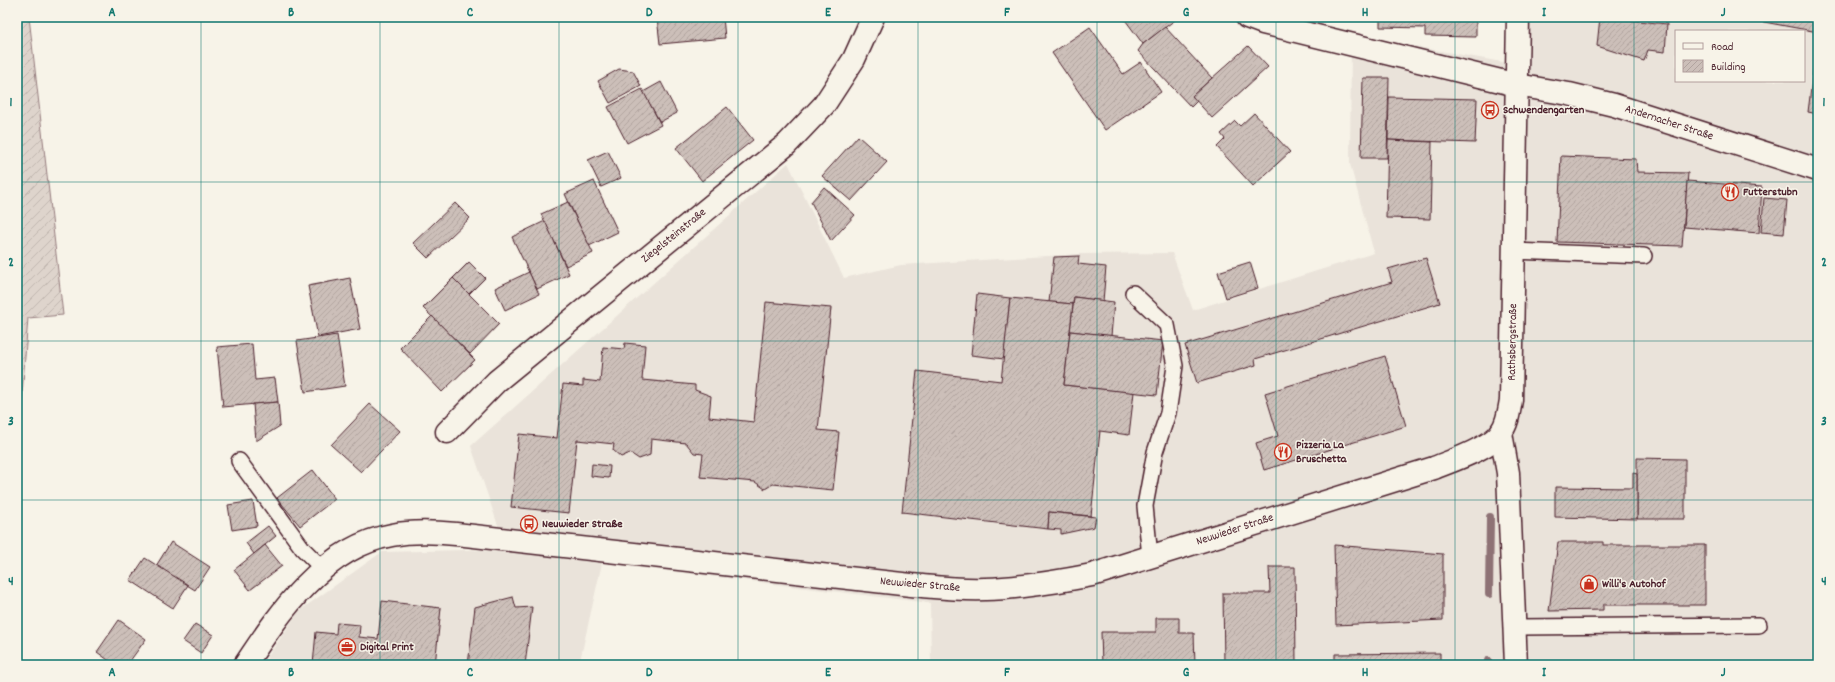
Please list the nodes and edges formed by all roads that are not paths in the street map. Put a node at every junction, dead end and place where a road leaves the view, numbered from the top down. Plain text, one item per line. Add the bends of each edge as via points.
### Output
1 (873, 17) edge
2 (1247, 17) edge
3 (1518, 17) edge
4 (1517, 85) junction
5 (1818, 170) edge
6 (1514, 251) junction
7 (1644, 256) dead end
8 (1133, 293) dead end
9 (447, 432) dead end
10 (1501, 433) junction
11 (238, 461) dead end
12 (1150, 556) junction
13 (323, 569) junction
14 (1758, 625) dead end
15 (1515, 626) junction
16 (245, 665) edge
17 (1516, 665) edge

1 - 9 street, Ziegelsteinstraße via 854,59 824,105 787,144 497,381
2 - 4 street
3 - 4 street, Rathsbergstraße
4 - 5 street, Andernacher Straße via 1614,105
4 - 6 street, Rathsbergstraße
6 - 7 lane
6 - 10 street, Rathsbergstraße via 1512,385 1508,415
8 - 12 lane via 1167,325 1175,366 1168,413 1155,452 1145,506
10 - 12 street, Neuwieder Straße via 1480,448 1434,468
10 - 15 street via 1508,473
11 - 13 lane via 303,550
12 - 13 street, Neuwieder Straße via 1092,575 1049,583 992,589 953,588 429,532 398,534 361,544
13 - 16 street via 277,618
14 - 15 lane
15 - 17 street

